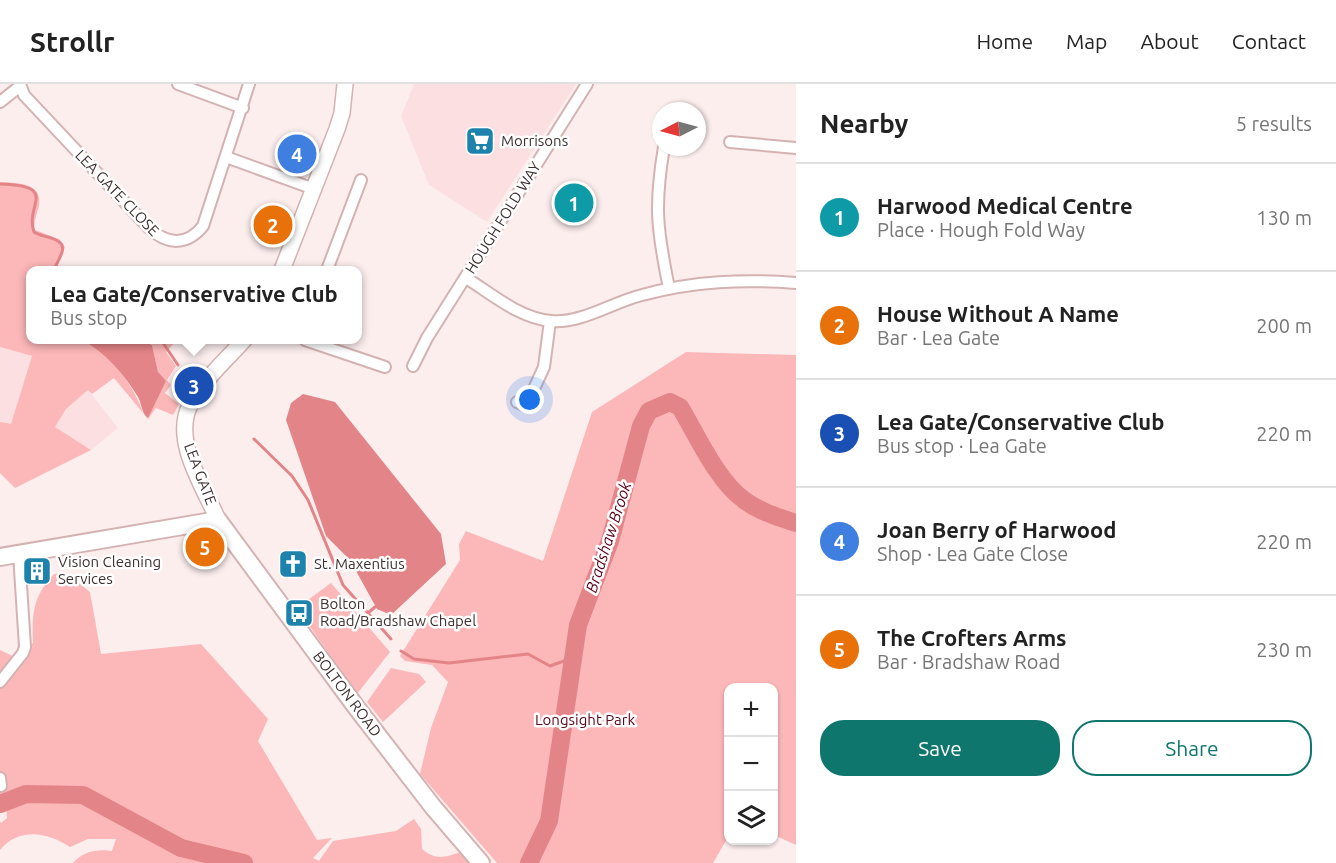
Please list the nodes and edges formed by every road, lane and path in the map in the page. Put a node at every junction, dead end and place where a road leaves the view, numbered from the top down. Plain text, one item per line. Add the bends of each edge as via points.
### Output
1 (178, 84) edge
2 (249, 84) edge
3 (345, 84) edge
4 (587, 84) edge
5 (19, 86) edge
6 (0, 102) edge
7 (243, 108) junction
8 (730, 142) dead end
9 (796, 148) edge
10 (662, 156) edge
11 (226, 157) junction
12 (361, 180) dead end
13 (314, 189) junction
14 (284, 266) edge
15 (329, 266) edge
16 (466, 278) junction
17 (796, 283) edge
18 (669, 288) junction
19 (550, 321) junction
20 (240, 344) edge
21 (319, 344) edge
22 (407, 347) dead end
23 (418, 352) junction
24 (413, 366) dead end
25 (385, 367) dead end
26 (517, 402) dead end
27 (218, 520) junction
28 (20, 554) junction
29 (0, 557) edge
30 (0, 682) edge
31 (481, 863) edge

1 - 7 street
2 - 7 street, LEA GATE CLOSE
3 - 13 main road via 342,113
4 - 16 street, HOUGH FOLD WAY
5 - 6 street
5 - 11 street, LEA GATE CLOSE via 149,228 169,241 189,239 203,226
7 - 11 street, LEA GATE CLOSE
8 - 9 street
10 - 18 street via 656,212
11 - 13 street
12 - 15 street
13 - 14 main road
16 - 19 street via 527,316
16 - 23 street, HOUGH FOLD WAY
17 - 18 street via 744,279
18 - 19 street via 580,317
19 - 26 street via 540,378 526,406
20 - 27 main road, LEA GATE via 194,399 185,423 189,455
21 - 25 street
22 - 23 street
23 - 24 street, HOUGH FOLD WAY
27 - 28 main road
27 - 31 main road, BOLTON ROAD via 363,717
28 - 29 main road
28 - 30 street via 25,647

